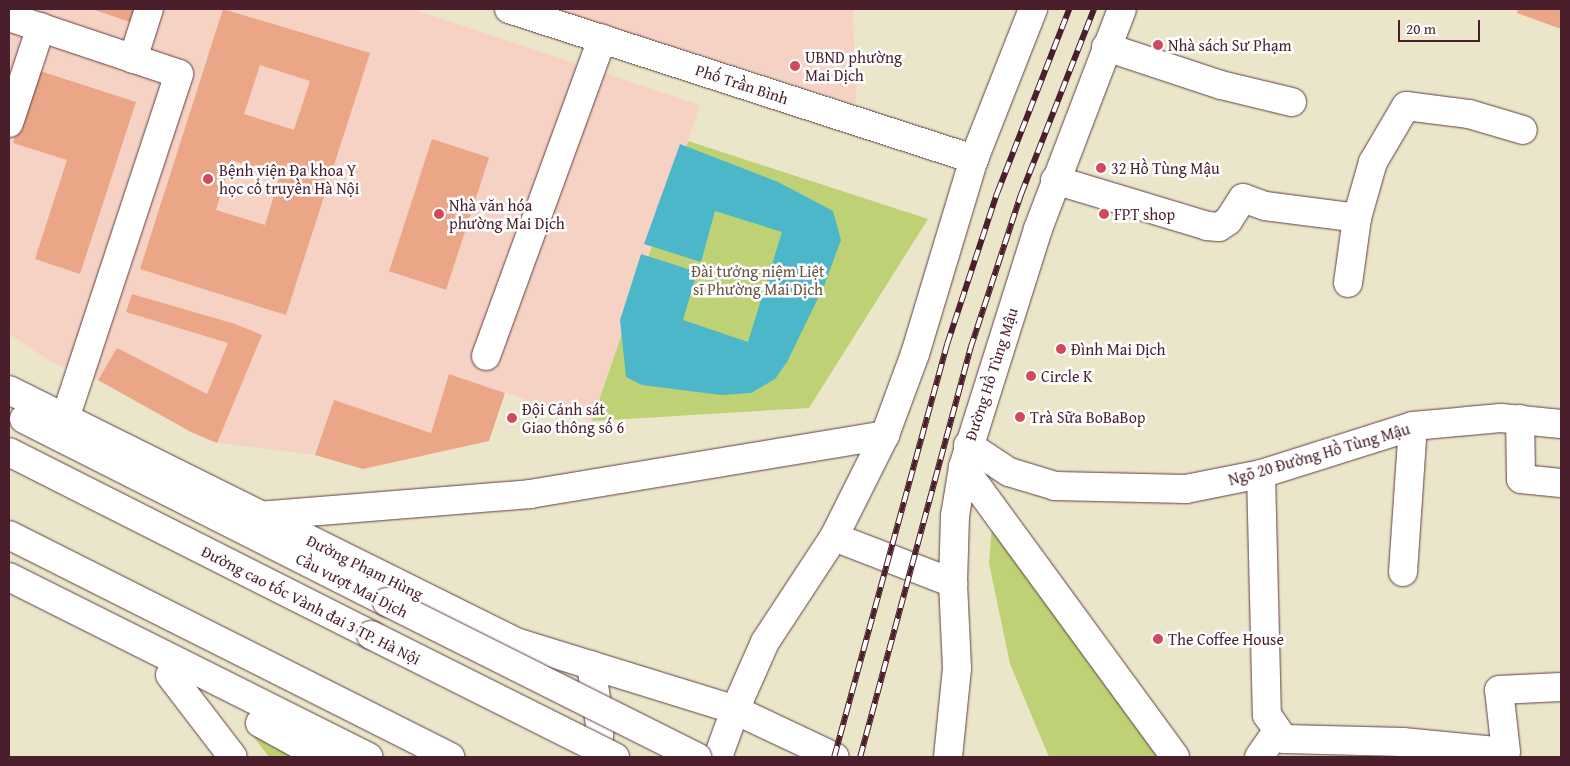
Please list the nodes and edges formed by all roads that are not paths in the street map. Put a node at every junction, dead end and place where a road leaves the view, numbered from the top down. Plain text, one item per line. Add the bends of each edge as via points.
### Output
1 (149, 9) edge
2 (509, 9) edge
3 (1032, 9) edge
4 (1122, 9) edge
5 (9, 17) edge
6 (41, 27) junction
7 (602, 39) junction
8 (1106, 47) junction
9 (133, 59) junction
10 (1292, 102) dead end
11 (9, 123) edge
12 (1524, 130) dead end
13 (974, 159) junction
14 (1055, 180) junction
15 (1357, 218) junction
16 (1348, 283) dead end
17 (486, 356) dead end
18 (9, 390) edge
19 (9, 411) edge
20 (65, 418) junction
21 (1520, 419) junction
22 (1561, 424) edge
23 (1413, 426) junction
24 (885, 435) junction
25 (9, 452) edge
26 (965, 456) junction
27 (1261, 474) junction
28 (1561, 483) edge
29 (258, 516) junction
30 (9, 535) edge
31 (834, 537) junction
32 (1403, 572) dead end
33 (9, 577) edge
34 (953, 583) junction
35 (9, 597) edge
36 (591, 666) junction
37 (170, 675) junction
38 (1561, 687) edge
39 (735, 710) junction
40 (1277, 731) junction
41 (320, 745) edge
42 (233, 757) edge
43 (368, 757) edge
44 (450, 757) edge
45 (596, 757) edge
46 (615, 757) edge
47 (696, 757) edge
48 (718, 757) edge
49 (835, 757) edge
50 (948, 757) edge
51 (1175, 757) edge
52 (1259, 757) edge

1 - 9 main road
2 - 7 main road, Phố Trần Bình
3 - 13 main road
4 - 8 main road, Đường Hồ Tùng Mậu
5 - 6 main road
6 - 9 main road
6 - 11 main road
7 - 13 main road, Phố Trần Bình
7 - 17 main road
8 - 10 main road via 1221,85
8 - 14 main road, Đường Hồ Tùng Mậu
9 - 20 main road via 179,74
12 - 15 main road via 1469,114 1406,106 1373,162
13 - 24 main road via 915,354
14 - 15 main road via 1207,226 1219,227 1228,221 1243,198 1265,206
14 - 26 main road, Đường Hồ Tùng Mậu
15 - 16 main road
18 - 20 main road, Đường Phạm Hùng
19 - 47 main road, Cầu vượt Mai Dịch, bridge
20 - 29 main road, Đường Phạm Hùng
21 - 22 main road, Ngõ 20 Đường Hồ Tùng Mậu
21 - 23 main road, Ngõ 20 Đường Hồ Tùng Mậu via 1480,418
21 - 28 main road via 1521,479
23 - 27 main road, Ngõ 20 Đường Hồ Tùng Mậu
23 - 32 main road
24 - 29 main road via 530,494
24 - 31 main road
25 - 46 main road, Đường cao tốc Vành đai 3 TP. Hà Nội, bridge
26 - 27 main road, Ngõ 20 Đường Hồ Tùng Mậu via 1055,486 1186,489
26 - 34 main road, Đường Hồ Tùng Mậu via 955,516
26 - 51 main road
27 - 40 main road via 1267,715
29 - 36 main road, Đường Phạm Hùng via 516,642
30 - 44 main road
31 - 34 main road
31 - 39 main road via 765,642
33 - 41 main road
34 - 50 main road, Đường Hồ Tùng Mậu via 957,668
35 - 37 main road
36 - 39 main road, Đường Phạm Hùng
36 - 45 main road via 600,725
37 - 41 main road
37 - 42 main road
38 - 40 main road via 1499,690 1506,752 1402,742 1299,741 1284,739
39 - 48 main road
39 - 49 main road, Đường Phạm Hùng
40 - 52 main road
41 - 43 main road

